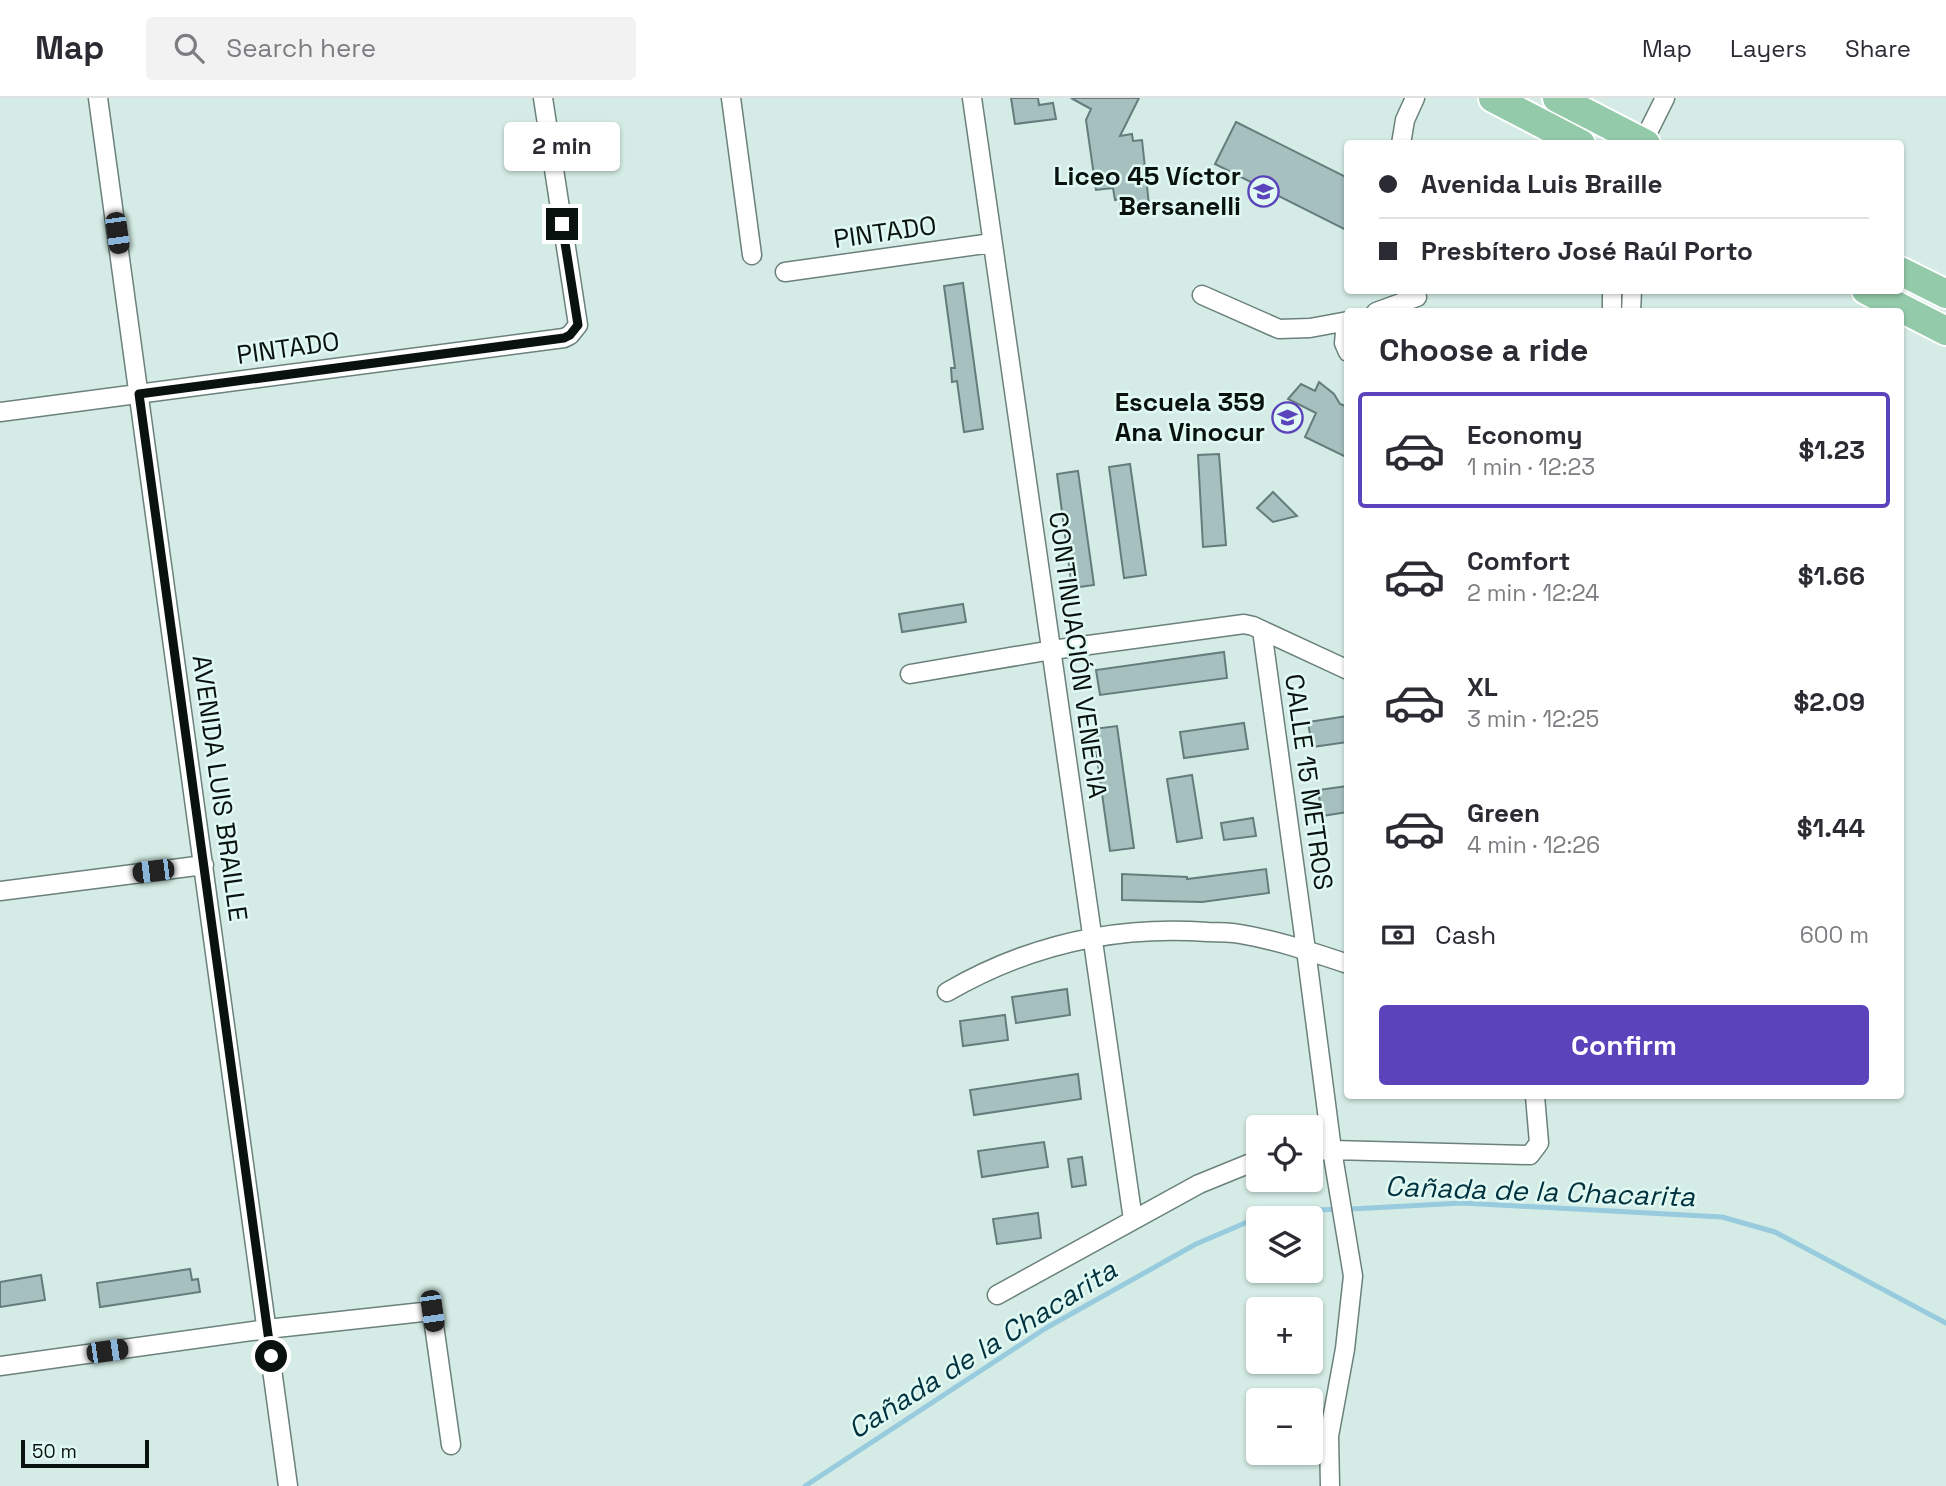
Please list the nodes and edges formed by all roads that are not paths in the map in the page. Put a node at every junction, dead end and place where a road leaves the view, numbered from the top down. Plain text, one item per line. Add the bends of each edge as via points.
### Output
1 (98, 98) edge
2 (543, 98) edge
3 (731, 98) edge
4 (972, 98) edge
5 (1415, 98) edge
6 (1493, 98) edge
7 (1557, 98) edge
8 (1665, 98) edge
9 (1402, 140) edge
10 (1573, 140) edge
11 (1637, 140) edge
12 (1644, 140) edge
13 (992, 243) junction
14 (752, 255) dead end
15 (785, 272) dead end
16 (1904, 273) edge
17 (1946, 293) edge
18 (1874, 294) edge
19 (1202, 295) dead end
20 (1417, 300) edge
21 (1390, 308) edge
22 (1901, 308) edge
23 (1904, 309) edge
24 (1344, 322) edge
25 (1946, 331) edge
26 (139, 394) junction
27 (0, 412) edge
28 (1262, 630) junction
29 (1052, 650) junction
30 (1344, 668) edge
31 (910, 674) dead end
32 (204, 865) junction
33 (0, 891) edge
34 (1091, 936) junction
35 (1306, 950) junction
36 (1344, 963) edge
37 (947, 992) dead end
38 (1535, 1099) edge
39 (1323, 1150) edge
40 (1332, 1150) junction
41 (1246, 1165) edge
42 (1133, 1220) junction
43 (997, 1295) dead end
44 (267, 1329) junction
45 (0, 1366) edge
46 (451, 1445) dead end
47 (288, 1486) edge
48 (1330, 1486) edge

1 - 26 street, AVENIDA LUIS BRAILLE
2 - 26 street, PINTADO via 578,325 570,335
3 - 14 street
4 - 13 street, CONTINUACIÓN VENECIA
5 - 9 street
6 - 10 main road
7 - 11 main road
8 - 12 street
13 - 15 street, PINTADO
13 - 29 street, CONTINUACIÓN VENECIA
16 - 17 main road
18 - 22 main road
19 - 24 street via 1279,329
20 - 21 street
23 - 25 main road
26 - 27 street, PINTADO
26 - 32 street, AVENIDA LUIS BRAILLE
28 - 29 street via 1244,624
28 - 30 street
28 - 35 street, CALLE 15 METROS
29 - 31 street
29 - 34 street, CONTINUACIÓN VENECIA
32 - 33 street
32 - 44 street, AVENIDA LUIS BRAILLE
34 - 35 street via 1154,929 1198,931 1239,934
34 - 37 street via 1011,961
34 - 42 street, CONTINUACIÓN VENECIA
35 - 36 street
35 - 40 street, CALLE 15 METROS
38 - 40 street via 1539,1143 1530,1155
39 - 40 street
40 - 48 street, CALLE 15 METROS via 1353,1276 1329,1436
41 - 42 street
42 - 43 street
44 - 45 street
44 - 46 street via 432,1311
44 - 47 street, AVENIDA LUIS BRAILLE

